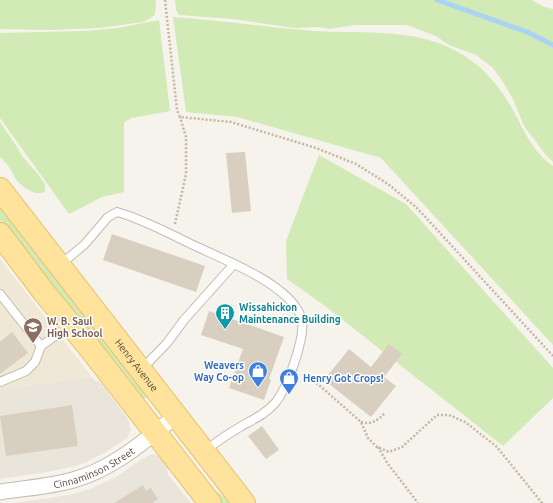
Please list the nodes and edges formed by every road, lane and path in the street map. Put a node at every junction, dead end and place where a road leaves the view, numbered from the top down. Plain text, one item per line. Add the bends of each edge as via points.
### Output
1 (165, 0) edge
2 (180, 117) junction
3 (0, 189) edge
4 (0, 234) edge
5 (173, 235) junction
6 (234, 264) junction
7 (59, 265) junction
8 (0, 294) edge
9 (70, 325) junction
10 (41, 346) junction
11 (553, 356) edge
12 (292, 367) junction
13 (141, 370) junction
14 (0, 382) edge
15 (385, 413) dead end
16 (176, 416) junction
17 (361, 422) junction
18 (156, 432) junction
19 (377, 447) junction
20 (204, 451) junction
21 (0, 492) edge
22 (210, 503) edge
23 (244, 503) edge
24 (418, 503) edge
25 (542, 503) edge

1 - 2 path via 177,110
2 - 5 path via 186,137 186,174
2 - 11 path via 230,122 316,148 356,164 388,184 417,208
3 - 7 main road, Henry Avenue
4 - 9 main road
5 - 6 lane
5 - 7 lane via 144,220 117,212 108,217 86,244
6 - 12 lane via 270,284 298,310 302,320 301,341
6 - 13 lane
7 - 13 main road, Henry Avenue
8 - 10 lane
9 - 10 lane
9 - 18 main road
10 - 14 lane via 35,362 26,372
12 - 17 path via 319,385
12 - 20 lane via 282,393 275,403
13 - 16 main road, Henry Avenue
15 - 17 path via 373,423
16 - 18 street, Cinnaminson Street
16 - 20 main road, Henry Avenue
17 - 19 path via 368,438
18 - 21 street, Cinnaminson Street via 126,454 85,476 57,484
18 - 22 main road
19 - 24 path
19 - 25 path via 389,452 402,447 437,414 449,415 465,422 497,447
20 - 23 main road, Henry Avenue

